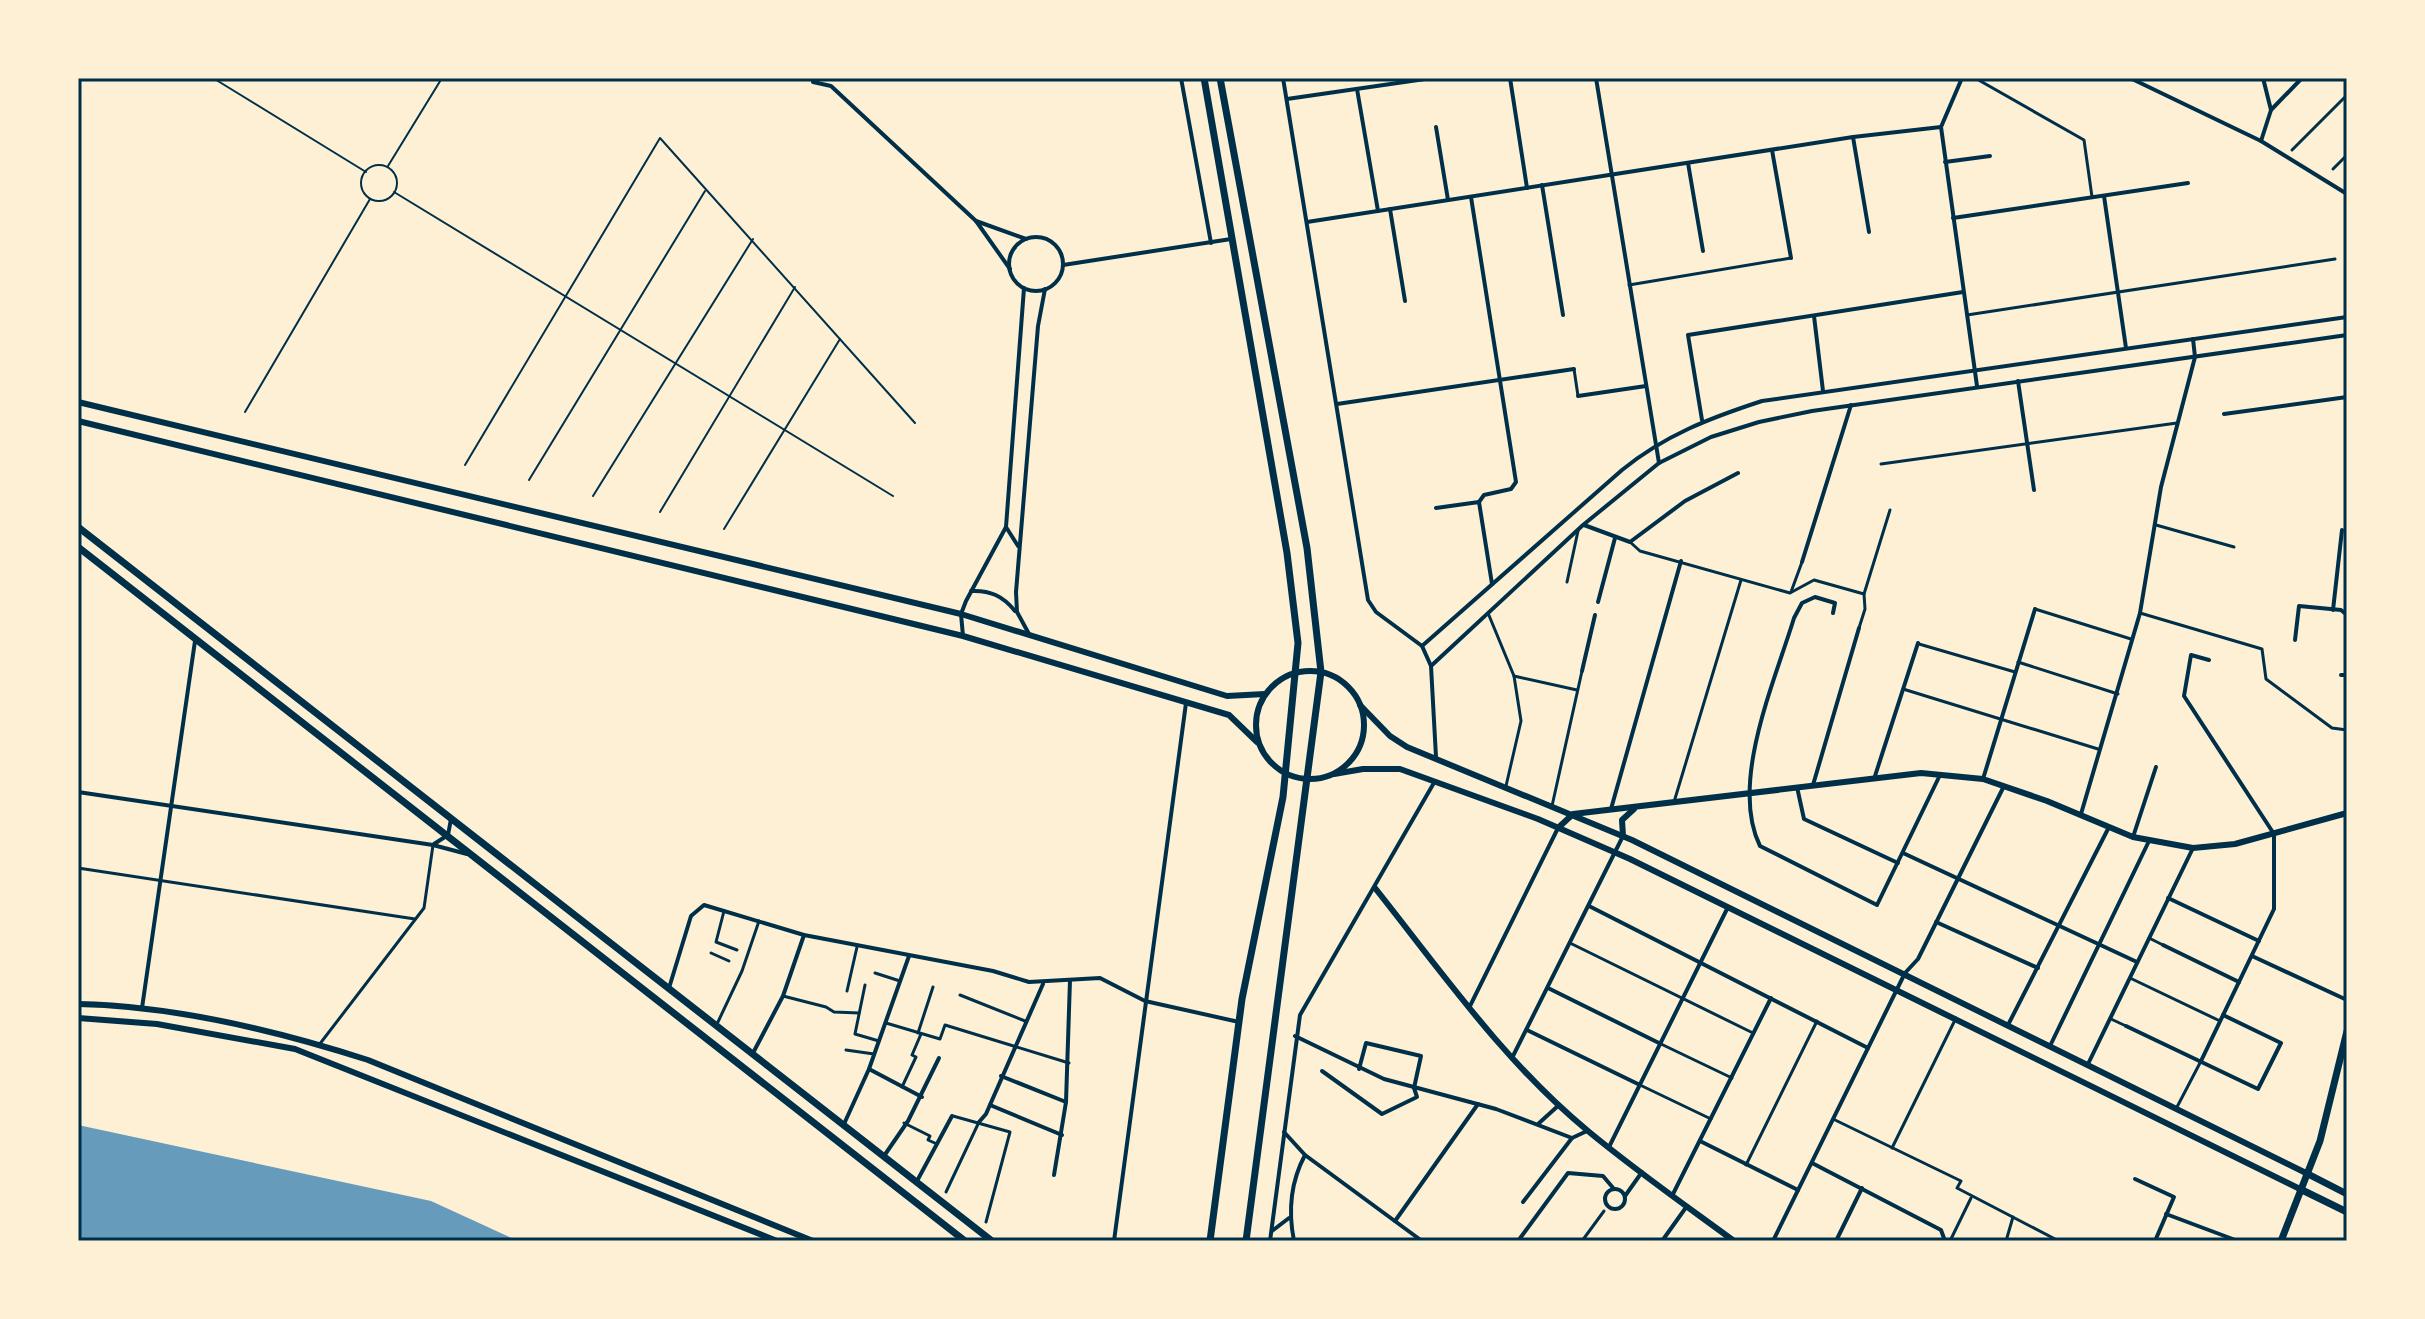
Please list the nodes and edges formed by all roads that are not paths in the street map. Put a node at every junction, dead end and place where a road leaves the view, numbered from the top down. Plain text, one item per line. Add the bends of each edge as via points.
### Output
1 (213, 78) edge
2 (442, 78) edge
3 (1181, 78) edge
4 (1201, 78) edge
5 (1222, 78) edge
6 (1283, 78) edge
7 (1432, 78) edge
8 (1510, 78) edge
9 (1596, 78) edge
10 (1962, 78) edge
11 (1975, 78) edge
12 (2130, 78) edge
13 (2263, 78) edge
14 (2302, 78) edge
15 (813, 82) dead end
16 (1357, 89) junction
17 (2347, 95) edge
18 (1287, 99) junction
19 (2271, 110) junction
20 (1436, 127) dead end
21 (1941, 127) junction
22 (1853, 137) junction
23 (2261, 141) junction
24 (1772, 150) junction
25 (2292, 150) dead end
26 (2347, 155) edge
27 (1990, 156) dead end
28 (1945, 162) junction
29 (1688, 163) junction
30 (388, 167) junction
31 (2333, 169) dead end
32 (366, 172) junction
33 (1611, 174) junction
34 (2188, 183) dead end
35 (1542, 185) junction
36 (1527, 188) junction
37 (705, 191) junction
38 (394, 192) junction
39 (2347, 194) edge
40 (2104, 195) junction
41 (1471, 197) junction
42 (2092, 197) junction
43 (370, 199) junction
44 (1448, 200) junction
45 (1390, 209) junction
46 (1378, 211) junction
47 (1953, 218) junction
48 (976, 221) junction
49 (1307, 222) junction
50 (1869, 232) dead end
51 (753, 238) junction
52 (1026, 239) junction
53 (1231, 239) junction
54 (1211, 243) junction
55 (1703, 251) dead end
56 (1791, 258) joint
57 (2335, 259) dead end
58 (1063, 265) junction
59 (1010, 269) junction
60 (1629, 285) junction
61 (796, 287) junction
62 (1024, 288) junction
63 (1045, 289) junction
64 (1963, 292) junction
65 (2118, 292) junction
66 (564, 296) junction
67 (1405, 301) dead end
68 (1563, 315) dead end
69 (1967, 315) junction
70 (1814, 316) junction
71 (2347, 317) edge
72 (621, 331) junction
73 (2347, 335) edge
74 (841, 337) junction
75 (2193, 339) junction
76 (2126, 348) junction
77 (2195, 357) junction
78 (675, 364) junction
79 (1574, 369) joint
80 (1975, 370) junction
81 (1500, 380) junction
82 (2018, 381) junction
83 (1646, 386) junction
84 (1977, 386) junction
85 (1823, 391) junction
86 (1578, 396) joint
87 (729, 397) junction
88 (2347, 397) edge
89 (78, 402) edge
90 (1337, 404) junction
91 (1851, 405) junction
92 (245, 412) dead end
93 (2224, 414) dead end
94 (1702, 420) junction
95 (78, 421) edge
96 (915, 423) dead end
97 (2177, 423) junction
98 (785, 430) junction
99 (1655, 443) junction
100 (2027, 444) junction
101 (1659, 463) junction
102 (1881, 464) dead end
103 (465, 465) dead end
104 (1738, 473) dead end
105 (529, 480) dead end
106 (2034, 490) dead end
107 (593, 496) dead end
108 (893, 496) dead end
109 (1479, 502) junction
110 (1436, 508) dead end
111 (1890, 510) dead end
112 (660, 512) dead end
113 (1583, 525) junction
114 (2156, 525) junction
115 (78, 527) edge
116 (1006, 527) junction
117 (724, 529) dead end
118 (1578, 530) junction
119 (2342, 530) dead end
120 (1615, 538) junction
121 (1630, 542) junction
122 (78, 547) edge
123 (2234, 547) dead end
124 (1019, 548) junction
125 (1681, 561) junction
126 (1802, 562) joint
127 (1742, 579) junction
128 (1567, 582) dead end
129 (1492, 584) junction
130 (971, 591) junction
131 (1790, 593) junction
132 (1864, 594) junction
133 (1598, 602) joint
134 (2035, 609) joint
135 (2333, 610) junction
136 (1017, 612) junction
137 (1488, 612) junction
138 (1833, 613) dead end
139 (2140, 613) junction
140 (961, 614) junction
141 (1595, 615) joint
142 (2347, 615) edge
143 (1859, 628) joint
144 (963, 636) junction
145 (1031, 636) junction
146 (196, 638) junction
147 (2133, 640) junction
148 (2295, 640) dead end
149 (1918, 643) joint
150 (1422, 646) junction
151 (2209, 660) dead end
152 (2018, 662) junction
153 (1431, 666) junction
154 (1582, 671) joint
155 (1297, 672) junction
156 (1321, 672) junction
157 (2015, 672) junction
158 (1514, 676) junction
159 (1903, 689) junction
160 (1578, 691) junction
161 (1265, 694) junction
162 (2118, 694) junction
163 (1186, 701) junction
164 (1360, 705) junction
165 (2001, 719) junction
166 (2347, 730) edge
167 (1257, 742) junction
168 (2101, 750) junction
169 (1436, 757) junction
170 (2156, 767) dead end
171 (1941, 773) junction
172 (1284, 774) junction
173 (1334, 774) junction
174 (1875, 776) junction
175 (1983, 779) junction
176 (1308, 780) junction
177 (1435, 780) junction
178 (1813, 785) junction
179 (1506, 786) junction
180 (2004, 786) junction
181 (1797, 787) junction
182 (78, 792) edge
183 (1749, 793) junction
184 (1674, 802) junction
185 (173, 806) junction
186 (1552, 806) junction
187 (1640, 807) junction
188 (1610, 811) junction
189 (2347, 813) edge
190 (1573, 814) junction
191 (2081, 814) junction
192 (451, 819) junction
193 (2109, 827) junction
194 (1558, 828) junction
195 (2274, 834) junction
196 (448, 835) junction
197 (1623, 836) junction
198 (2133, 837) junction
199 (2149, 841) junction
200 (433, 845) junction
201 (2193, 848) junction
202 (1616, 853) junction
203 (1903, 853) junction
204 (474, 856) junction
205 (1898, 863) junction
206 (78, 868) edge
207 (1958, 879) junction
208 (162, 881) junction
209 (1375, 888) junction
210 (2168, 898) junction
211 (1589, 906) junction
212 (1728, 907) junction
213 (724, 911) junction
214 (415, 919) junction
215 (759, 921) junction
216 (1936, 922) junction
217 (2059, 926) junction
218 (804, 935) junction
219 (2149, 938) junction
220 (2259, 941) junction
221 (1570, 943) junction
222 (2100, 944) junction
223 (2163, 945) joint
224 (726, 946) junction
225 (857, 947) junction
226 (737, 950) dead end
227 (711, 953) dead end
228 (909, 956) junction
229 (2252, 956) junction
230 (720, 957) junction
231 (729, 961) dead end
232 (1701, 962) junction
233 (2137, 962) junction
234 (2038, 968) junction
235 (875, 973) dead end
236 (1905, 973) junction
237 (2130, 978) junction
238 (1070, 980) junction
239 (900, 981) junction
240 (2239, 982) junction
241 (1043, 984) junction
242 (865, 985) dead end
243 (933, 987) dead end
244 (669, 988) junction
245 (1548, 988) junction
246 (847, 991) dead end
247 (1898, 991) junction
248 (960, 995) dead end
249 (783, 996) junction
250 (1771, 998) junction
251 (1682, 999) junction
252 (2347, 1000) edge
253 (1145, 1001) junction
254 (78, 1004) edge
255 (142, 1008) junction
256 (1469, 1008) junction
257 (859, 1013) junction
258 (2223, 1015) junction
259 (78, 1018) edge
260 (1956, 1018) junction
261 (2110, 1018) junction
262 (1025, 1021) junction
263 (1817, 1021) junction
264 (2220, 1021) junction
265 (1239, 1022) junction
266 (885, 1023) junction
267 (2008, 1025) junction
268 (717, 1026) junction
269 (2126, 1026) joint
270 (1527, 1030) junction
271 (2347, 1031) edge
272 (920, 1033) junction
273 (1753, 1033) junction
274 (1295, 1036) junction
275 (879, 1041) junction
276 (1661, 1044) junction
277 (319, 1045) junction
278 (1014, 1046) junction
279 (2050, 1046) junction
280 (1868, 1048) junction
281 (846, 1050) dead end
282 (752, 1054) junction
283 (874, 1054) junction
284 (1513, 1056) junction
285 (939, 1058) dead end
286 (2201, 1061) junction
287 (1069, 1063) junction
288 (2088, 1064) junction
289 (869, 1069) junction
290 (1359, 1069) junction
291 (1322, 1071) dead end
292 (1001, 1076) junction
293 (1732, 1078) junction
294 (1640, 1085) junction
295 (902, 1087) junction
296 (1414, 1088) junction
297 (922, 1097) junction
298 (1066, 1102) junction
299 (1478, 1104) junction
300 (990, 1105) junction
301 (1559, 1105) junction
302 (2177, 1109) junction
303 (952, 1116) joint
304 (1711, 1119) junction
305 (1833, 1119) junction
306 (979, 1122) junction
307 (904, 1123) junction
308 (844, 1124) junction
309 (1538, 1124) junction
310 (1587, 1131) junction
311 (1284, 1132) junction
312 (1062, 1135) junction
313 (1572, 1138) junction
314 (1699, 1141) junction
315 (937, 1144) junction
316 (1609, 1147) junction
317 (1892, 1148) junction
318 (1305, 1155) junction
319 (884, 1156) junction
320 (1811, 1163) junction
321 (1746, 1165) junction
322 (1642, 1172) junction
323 (2306, 1173) junction
324 (1054, 1175) dead end
325 (2135, 1179) dead end
326 (917, 1181) junction
327 (1862, 1188) junction
328 (1614, 1189) junction
329 (2300, 1189) junction
330 (1798, 1190) junction
331 (946, 1192) dead end
332 (1673, 1194) junction
333 (2347, 1194) edge
334 (1625, 1196) junction
335 (1972, 1196) junction
336 (1523, 1202) dead end
337 (1687, 1206) junction
338 (1604, 1211) dead end
339 (2347, 1212) edge
340 (2166, 1214) junction
341 (2013, 1217) junction
342 (1289, 1218) junction
343 (1395, 1221) junction
344 (986, 1222) dead end
345 (1272, 1231) junction
346 (2041, 1232) junction
347 (2055, 1239) dead end
348 (1838, 1240) edge
349 (777, 1241) edge
350 (813, 1241) edge
351 (965, 1241) edge
352 (992, 1241) edge
353 (1114, 1241) edge
354 (1210, 1241) edge
355 (1246, 1241) edge
356 (1270, 1241) edge
357 (1294, 1241) edge
358 (1422, 1241) edge
359 (1518, 1241) edge
360 (1582, 1241) edge
361 (1662, 1241) edge
362 (1734, 1241) edge
363 (1773, 1241) edge
364 (1947, 1241) edge
365 (2006, 1241) edge
366 (2038, 1241) edge
367 (2155, 1241) edge
368 (2238, 1241) edge
369 (2281, 1241) edge

1 - 32 lane
2 - 30 lane
3 - 54 street
4 - 53 main road
5 - 156 main road via 1307,548
6 - 18 street
7 - 16 street
8 - 36 street
9 - 33 street
10 - 21 street
11 - 42 street via 2084,140
12 - 23 street
13 - 19 street
14 - 19 street
15 - 48 street via 831,86
16 - 18 street
16 - 46 street
17 - 25 street
18 - 49 street
19 - 23 street
20 - 44 street
21 - 22 street
21 - 28 street
22 - 24 street
22 - 50 street
23 - 39 street
24 - 29 street
24 - 56 street
26 - 31 street
27 - 28 street
28 - 47 street
29 - 33 street
29 - 55 street
30 - 32 lane via 378,165
30 - 38 lane via 396,178
32 - 43 lane via 362,186
33 - 35 street
33 - 60 street
34 - 40 street
35 - 36 street
35 - 68 street
36 - 41 street
37 - 51 lane
37 - 66 lane via 660,138
37 - 72 lane
38 - 43 lane via 383,200
38 - 66 lane
40 - 42 street
40 - 65 street
41 - 44 street
41 - 81 street
42 - 47 street
43 - 92 lane
44 - 45 street
45 - 46 street
45 - 67 street
46 - 49 street
47 - 64 street
48 - 52 street
48 - 59 street
49 - 90 street
51 - 61 lane
51 - 78 lane
52 - 58 street via 1051,242
52 - 59 street via 1012,251
53 - 54 street
53 - 155 main road via 1287,553
54 - 58 street
56 - 60 street
57 - 65 street
58 - 63 street via 1058,280
59 - 62 street
60 - 83 street
61 - 74 lane
61 - 87 lane
62 - 63 street
62 - 116 street
63 - 124 street
64 - 69 street
64 - 70 street
65 - 69 street
65 - 76 street
66 - 72 lane
66 - 103 lane
69 - 80 street
70 - 85 street
70 - 94 street via 1688,335
71 - 75 street
72 - 78 lane
72 - 105 lane
73 - 77 street
74 - 96 lane
74 - 98 lane
75 - 76 street
75 - 77 street
76 - 80 street
77 - 82 street
77 - 97 street
78 - 87 lane
78 - 107 lane
79 - 81 street
79 - 86 street
80 - 84 street
80 - 85 street
81 - 90 street
81 - 109 street via 1516,482
82 - 84 street
82 - 100 street
83 - 86 street
83 - 99 street
84 - 91 street
85 - 94 street via 1762,401
87 - 98 lane
87 - 112 lane
88 - 93 street
89 - 140 main road
90 - 150 street via 1368,600
91 - 101 street via 1759,422 1711,437
91 - 126 street
94 - 99 street
95 - 144 main road
97 - 100 street
97 - 114 street
98 - 108 lane
98 - 117 lane
99 - 101 street
99 - 129 street
100 - 102 street
100 - 106 street
101 - 113 street
104 - 121 street via 1685,501
109 - 110 street
109 - 129 street
111 - 132 street
113 - 118 street
113 - 120 street
114 - 123 street
114 - 139 street
115 - 192 main road
116 - 124 street
116 - 130 street
118 - 128 street
118 - 137 street
119 - 135 street
120 - 121 street
120 - 133 street
121 - 125 street via 1640,551
122 - 146 main road
124 - 136 street
125 - 127 street
125 - 188 street
126 - 131 street
127 - 131 street
127 - 184 street
129 - 150 street
130 - 136 street via 1005,598
130 - 140 street
131 - 132 street via 1814,580
132 - 143 street
133 - 141 street
134 - 147 street
134 - 152 street
135 - 142 street
135 - 148 street via 2299,606
136 - 145 street
137 - 153 street
137 - 158 street
138 - 183 street via 1835,603 1815,597 1802,603 1794,618 1753,756
139 - 147 street
139 - 166 street via 2262,649 2266,679 2332,728
140 - 144 street
140 - 145 main road
141 - 154 street
143 - 178 street
144 - 163 main road
145 - 161 main road via 1227,696
146 - 185 street
146 - 196 main road
147 - 162 street
149 - 157 street
149 - 159 street
150 - 153 street
151 - 195 street via 2191,655 2187,705
152 - 157 street
152 - 162 street
153 - 169 street
154 - 160 street
155 - 156 main road
155 - 161 main road
155 - 172 main road
156 - 164 main road via 1343,682
156 - 176 main road
157 - 165 street
158 - 160 street
158 - 179 street via 1521,721
159 - 165 street
159 - 174 street
160 - 186 street
161 - 167 main road via 1256,713
162 - 168 street
163 - 167 main road via 1229,715
163 - 253 street
164 - 169 main road via 1390,736
164 - 173 main road via 1364,724 1359,749
165 - 168 street
165 - 175 street
167 - 172 main road
168 - 191 street
169 - 179 main road
170 - 198 street
171 - 174 main road
171 - 175 main road
171 - 203 street
172 - 176 main road
172 - 265 main road
173 - 176 main road
173 - 177 main road via 1395,768
174 - 178 main road
175 - 180 main road
176 - 355 main road
177 - 194 main road
177 - 209 street
178 - 181 main road
179 - 186 main road
180 - 191 main road
180 - 207 street
181 - 183 main road
181 - 205 street via 1804,819
182 - 185 street
183 - 184 main road
183 - 205 street via 1760,846 1877,905
184 - 187 main road
185 - 200 street
185 - 208 street
186 - 190 main road
187 - 188 main road
187 - 197 main road via 1622,820
188 - 190 main road
189 - 195 main road
190 - 194 main road
190 - 197 main road
191 - 193 main road
192 - 196 street
192 - 244 main road
193 - 198 main road
193 - 217 street
194 - 202 main road
194 - 256 street
195 - 201 main road
195 - 220 street via 2274,909
196 - 200 street
196 - 204 main road
197 - 202 street
197 - 236 main road
198 - 199 main road
199 - 201 main road
199 - 222 street
200 - 204 street
200 - 214 street via 424,908
201 - 210 street
202 - 211 street
202 - 212 main road
203 - 205 street
203 - 207 street
204 - 351 main road
206 - 208 street
207 - 216 street
207 - 217 street
208 - 214 street
208 - 255 street
209 - 256 main road
209 - 274 street via 1300,1015
210 - 219 street
210 - 220 street
211 - 221 street
211 - 232 street
212 - 232 street
212 - 247 main road
213 - 215 street
213 - 224 street via 716,942
213 - 244 street via 704,905 691,916
214 - 277 street
215 - 218 street
215 - 268 street
216 - 234 street
216 - 236 street
217 - 222 street
217 - 234 street
218 - 225 street
218 - 249 street
219 - 223 street
219 - 233 street
220 - 229 street
221 - 245 street
221 - 251 street
222 - 233 street
222 - 279 street
223 - 240 street
224 - 226 street
224 - 230 street
225 - 228 street
225 - 246 street
227 - 230 street
228 - 239 street
228 - 241 street
229 - 240 street
229 - 252 street
230 - 231 street
232 - 250 street
232 - 251 street
233 - 237 street
234 - 267 street
235 - 239 street
236 - 247 street
236 - 267 main road
237 - 261 street
237 - 264 street
238 - 241 street
238 - 253 street via 1100,978
238 - 287 street
239 - 266 street
240 - 258 street
241 - 262 street
242 - 257 street
243 - 272 street
244 - 268 main road
245 - 270 street
245 - 276 street
247 - 260 main road
247 - 280 street
248 - 262 street
249 - 257 street via 834,1012
249 - 282 street
250 - 263 street
250 - 273 street
251 - 273 street
251 - 276 street
253 - 265 street
253 - 353 street
254 - 255 main road
255 - 277 main road
256 - 284 main road
257 - 275 street via 855,1034
258 - 264 street
258 - 286 street via 2281,1043 2258,1089
259 - 349 main road via 157,1024 295,1049
260 - 317 street
260 - 329 main road
261 - 269 street
261 - 288 street
262 - 278 street
263 - 280 street
263 - 321 street
264 - 286 street
265 - 354 main road
266 - 272 street
266 - 275 street
267 - 279 main road
268 - 282 main road
269 - 286 street
270 - 284 street
270 - 294 street
271 - 323 main road via 2320,1141
272 - 278 street via 940,1039 945,1025
272 - 295 street
273 - 293 street
274 - 290 street
274 - 311 street
275 - 283 street
276 - 293 street
276 - 294 street
277 - 350 main road via 398,1072
278 - 287 street
278 - 292 street
279 - 288 main road
280 - 305 street
281 - 283 street
282 - 308 main road
283 - 289 street
284 - 301 main road
285 - 297 street
286 - 302 street
287 - 298 street
288 - 302 main road
289 - 295 street
289 - 308 street
290 - 296 street
290 - 296 street via 1366,1043 1421,1056
291 - 296 street via 1382,1114 1410,1104 1417,1097
292 - 298 street
292 - 300 street
293 - 304 street
294 - 304 street
294 - 316 street
295 - 297 street
296 - 299 street
297 - 307 street
298 - 312 street
299 - 309 street
299 - 343 street
300 - 306 street
300 - 312 street
301 - 309 street
301 - 310 main road
302 - 323 main road
303 - 306 street
303 - 315 street
304 - 314 street
305 - 317 street
305 - 320 street
306 - 331 street
306 - 344 street via 1010,1132
307 - 315 street
307 - 319 street
308 - 319 main road
309 - 313 street
310 - 313 street
310 - 316 main road
311 - 318 street
311 - 345 street
312 - 324 street
313 - 336 street
314 - 321 street
314 - 332 street
315 - 326 street
316 - 322 main road
317 - 335 street via 1961,1181 1957,1188
318 - 342 street via 1297,1169
318 - 343 street
319 - 326 main road
320 - 327 street
320 - 330 street
321 - 330 street
322 - 332 main road
322 - 334 street
323 - 329 main road
323 - 333 main road
325 - 340 street via 2174,1197
326 - 352 main road
327 - 348 street
327 - 364 street via 1941,1230
328 - 334 street
328 - 334 street via 1605,1197 1610,1208 1620,1208
328 - 359 street via 1603,1176 1568,1173
329 - 339 main road
329 - 369 main road
330 - 363 street
332 - 337 main road
335 - 341 street
335 - 364 street
337 - 361 street
337 - 362 main road
338 - 360 street
340 - 367 street
340 - 368 street
341 - 346 street
341 - 365 street
342 - 345 street
342 - 357 street
343 - 358 street
345 - 356 street
346 - 347 street
346 - 366 street

